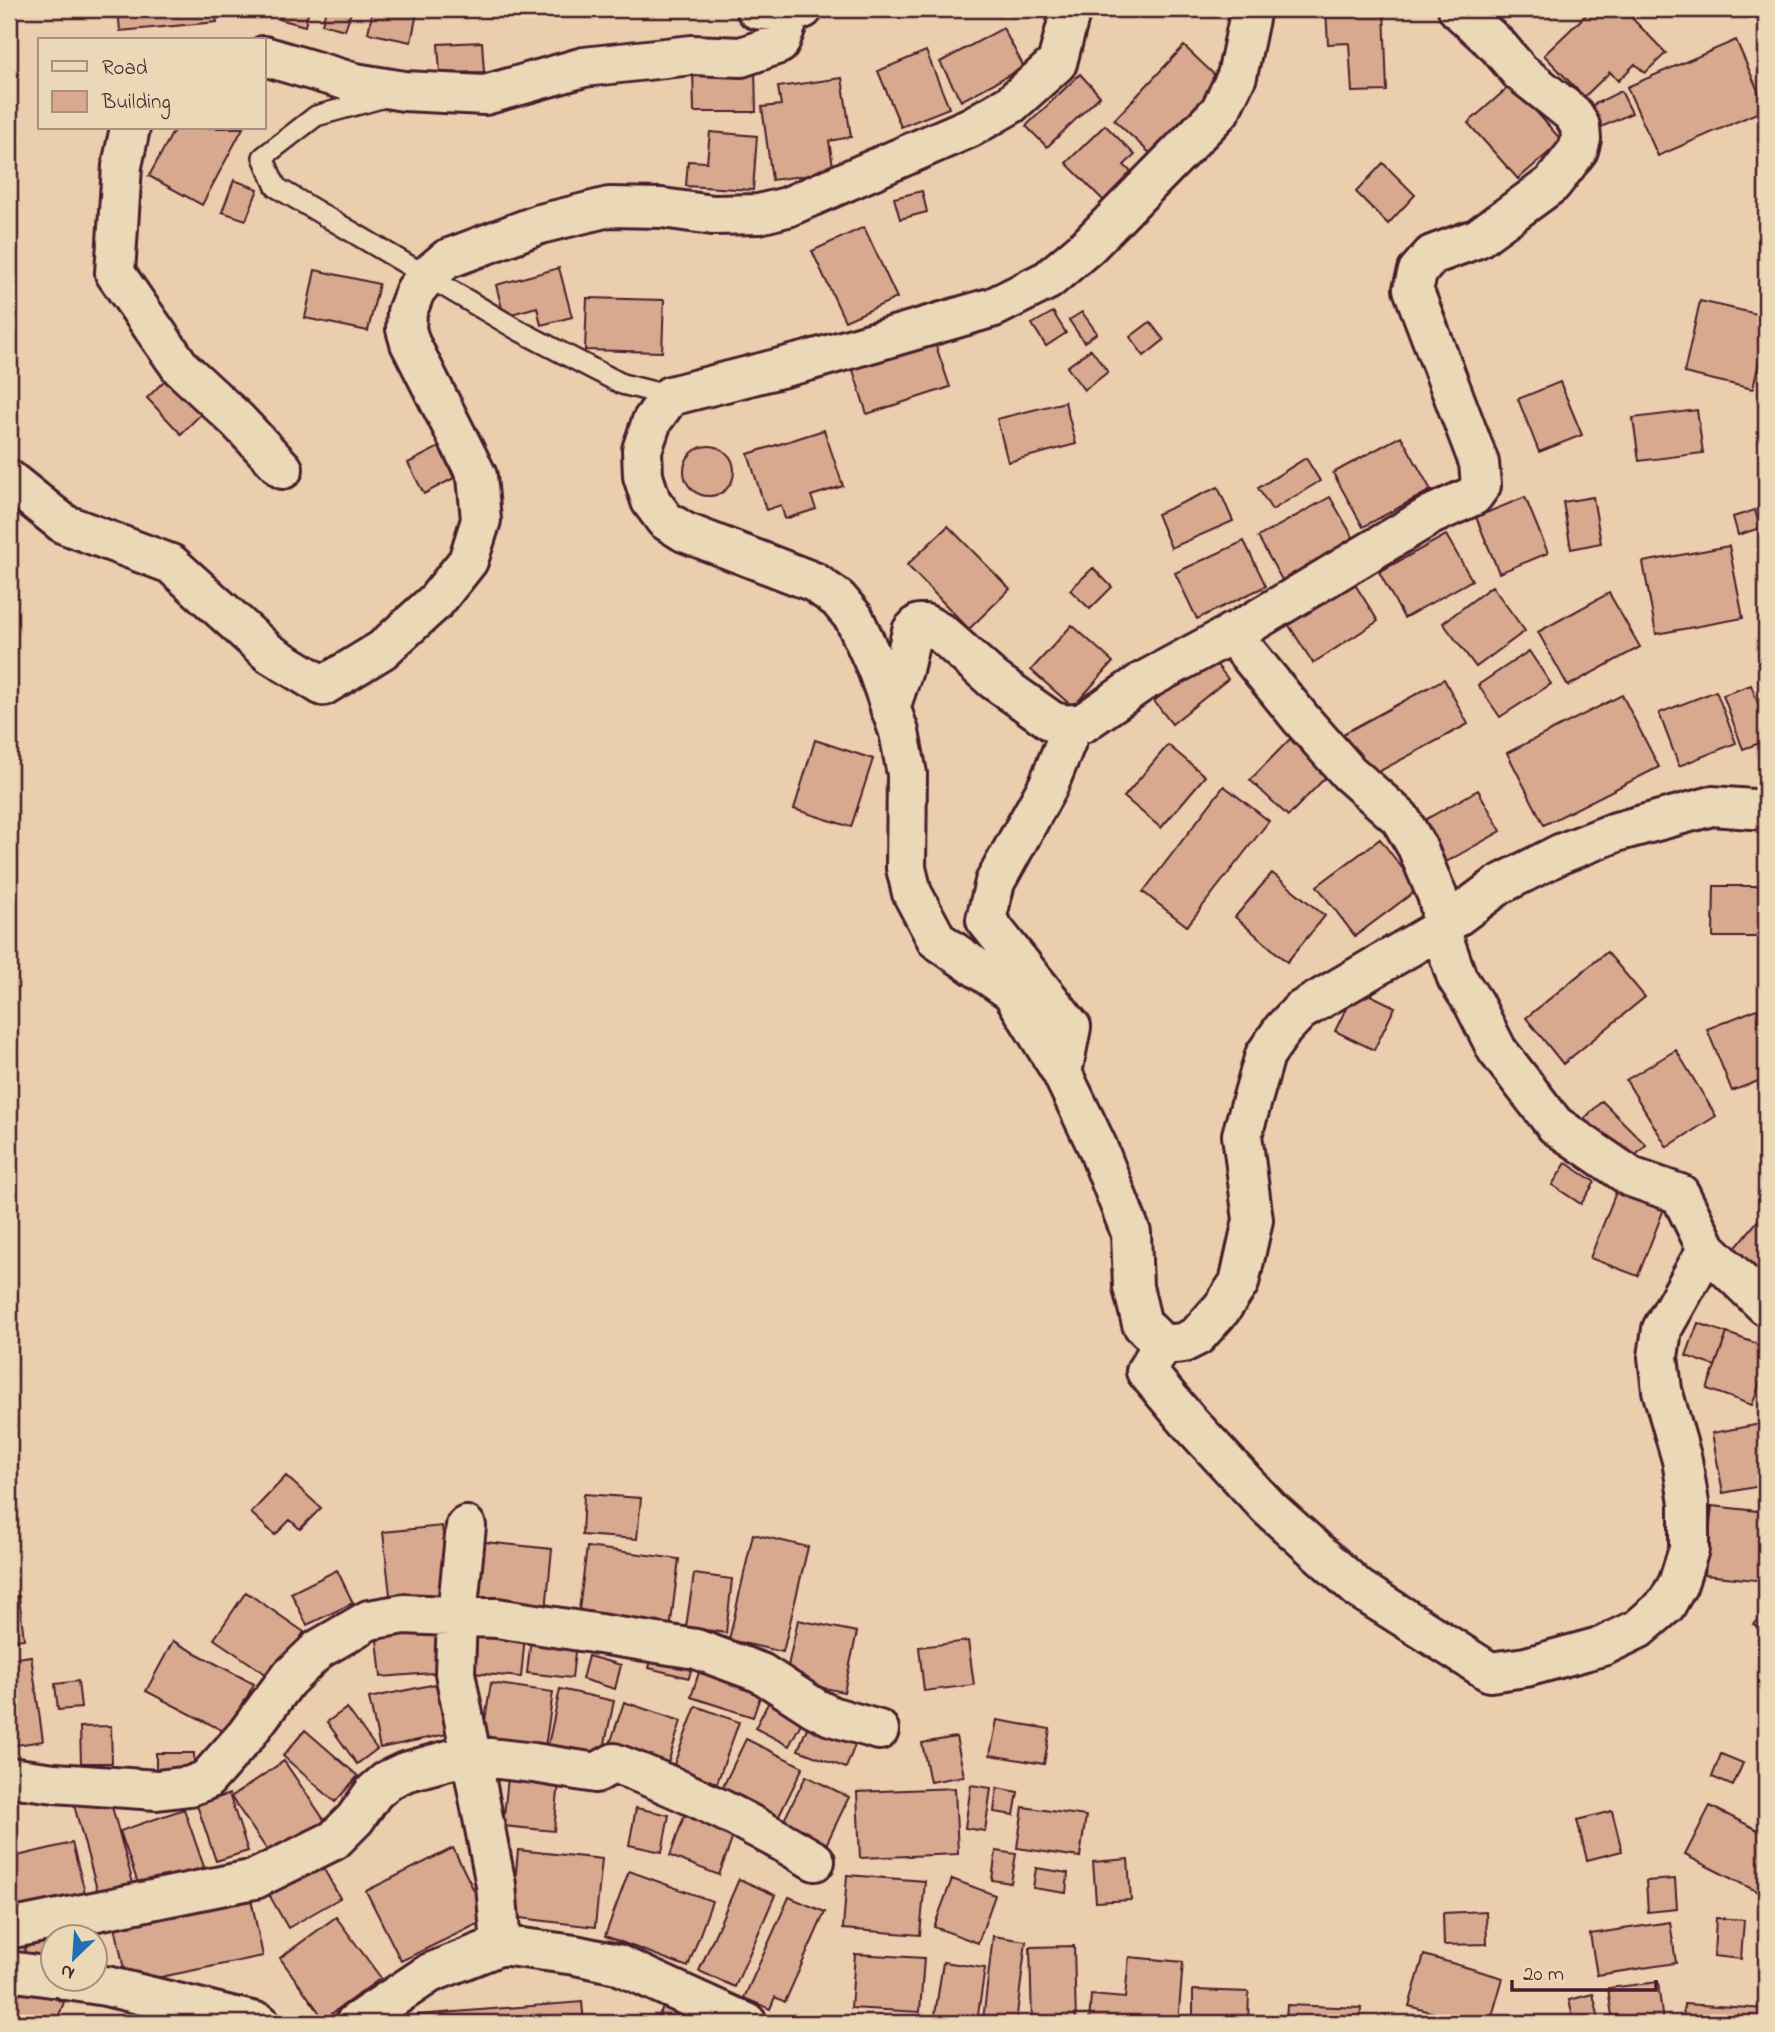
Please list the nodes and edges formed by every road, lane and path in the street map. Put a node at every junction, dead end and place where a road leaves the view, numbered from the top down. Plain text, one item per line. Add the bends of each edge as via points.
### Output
1 (1071, 9) edge
2 (1251, 9) edge
3 (1458, 9) edge
4 (783, 10) edge
5 (266, 57) edge
6 (404, 91) junction
7 (130, 130) edge
8 (428, 275) junction
9 (670, 396) junction
10 (283, 469) dead end
11 (9, 480) edge
12 (1231, 633) junction
13 (890, 708) junction
14 (1073, 724) junction
15 (1766, 810) edge
16 (1440, 929) junction
17 (1062, 1073) junction
18 (1707, 1249) junction
19 (1766, 1306) edge
20 (1163, 1345) junction
21 (467, 1526) dead end
22 (457, 1616) junction
23 (879, 1730) dead end
24 (472, 1756) junction
25 (9, 1777) edge
26 (815, 1861) dead end
27 (9, 1929) edge
28 (500, 1945) junction
29 (9, 1970) edge
30 (38, 1975) edge
31 (108, 1986) edge
32 (260, 2023) edge
33 (355, 2023) edge
34 (747, 2023) edge

1 - 8 street via 1057,63 1011,104 971,127 787,207 759,214 713,215 609,207 540,224 459,254
2 - 9 street via 1237,76 1220,111 1088,246 1048,280 994,307
3 - 12 street via 1520,72 1573,114 1581,139 1552,184 1478,237 1433,255 1419,271 1413,289 1479,463 1481,485 1473,496 1431,515
4 - 6 street via 779,44 741,57 692,55 584,67 485,95
5 - 6 street via 355,83
6 - 8 lane via 316,116 263,157 276,187
7 - 10 street via 122,166 115,273 181,368
8 - 9 lane via 518,330 622,384
8 - 11 street via 415,291 406,329 477,476 481,520 468,561 436,601 382,650 323,686 269,653 170,564 64,524
9 - 13 street via 652,421 642,450 643,476 651,501 665,520 684,532 814,582 838,599 854,618
12 - 14 street via 1142,681 1083,723
12 - 16 street via 1341,764 1400,818 1437,895
13 - 14 street via 912,631 925,624 1053,722
13 - 17 street via 906,774 906,868 912,893 937,940 1012,992
14 - 17 street via 1048,786 995,882 986,920 1071,1027
15 - 16 street via 1712,806 1616,832 1499,885
16 - 18 street via 1457,978 1497,1050 1555,1125 1631,1177 1679,1194
16 - 20 street via 1300,1012 1265,1055 1242,1135 1253,1220 1238,1283 1196,1336
17 - 20 street via 1131,1233 1133,1287 1142,1324
18 - 19 street
18 - 20 street via 1662,1329 1658,1357 1689,1503 1689,1549 1678,1584 1666,1605 1638,1629 1603,1647 1526,1667 1490,1672 1359,1589 1269,1508 1146,1371
21 - 22 street
22 - 23 street via 696,1649 761,1673 831,1716
22 - 24 street via 455,1673
22 - 25 street via 404,1614 369,1620 319,1649 287,1680 206,1780 190,1786 157,1790
24 - 26 street via 596,1773 614,1763 682,1789
24 - 27 street via 388,1780 334,1840 255,1879
24 - 28 street via 496,1885
28 - 33 street via 430,1973
28 - 34 street via 617,1964
29 - 30 street
31 - 32 street

